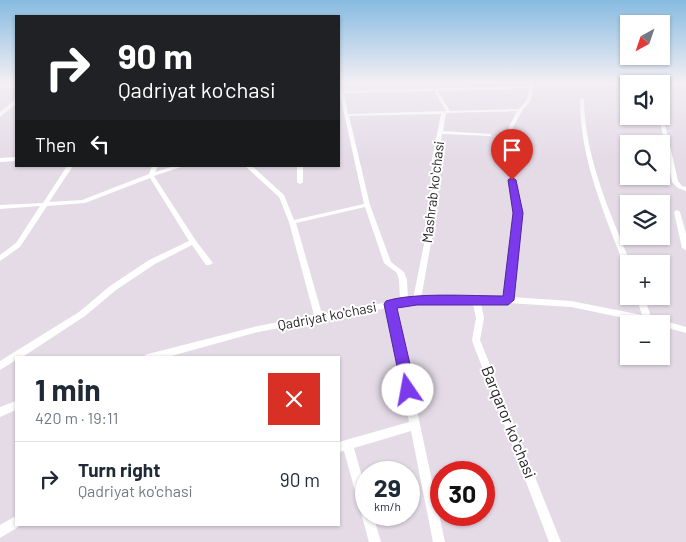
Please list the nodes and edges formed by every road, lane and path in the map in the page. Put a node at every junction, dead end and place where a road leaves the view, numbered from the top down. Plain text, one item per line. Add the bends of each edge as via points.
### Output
1 (345, 107) edge
2 (445, 107) edge
3 (522, 107) edge
4 (581, 107) edge
5 (15, 109) edge
6 (520, 110) junction
7 (447, 112) junction
8 (347, 115) junction
9 (0, 121) edge
10 (663, 125) edge
11 (440, 132) junction
12 (490, 135) dead end
13 (15, 153) edge
14 (15, 159) edge
15 (0, 160) edge
16 (8, 160) junction
17 (69, 167) edge
18 (155, 167) edge
19 (178, 167) edge
20 (249, 167) edge
21 (300, 167) edge
22 (151, 175) junction
23 (300, 182) dead end
24 (686, 189) edge
25 (46, 203) junction
26 (367, 205) junction
27 (0, 207) edge
28 (677, 212) dead end
29 (292, 222) junction
30 (193, 242) junction
31 (686, 248) edge
32 (624, 255) edge
33 (0, 259) edge
34 (209, 263) dead end
35 (476, 300) junction
36 (508, 300) junction
37 (417, 301) junction
38 (404, 302) junction
39 (390, 304) junction
40 (627, 315) edge
41 (319, 317) junction
42 (670, 325) edge
43 (686, 330) edge
44 (15, 356) edge
45 (16, 356) edge
46 (155, 356) edge
47 (0, 366) edge
48 (15, 405) edge
49 (0, 412) edge
50 (415, 425) junction
51 (343, 446) edge
52 (355, 480) edge
53 (15, 523) edge
54 (370, 526) edge
55 (0, 532) edge
56 (375, 542) edge
57 (440, 542) edge
58 (555, 542) edge

1 - 8 street
2 - 7 street
3 - 6 street
4 - 32 street via 589,160
5 - 9 main road
6 - 7 street
6 - 36 street via 510,136 509,163 518,213
7 - 8 street
7 - 11 street, Mashrab koʻchasi
8 - 26 street
10 - 24 street via 676,182
11 - 12 street
11 - 37 street, Mashrab koʻchasi via 435,158 434,208
13 - 16 street
14 - 16 street
15 - 16 street
17 - 25 street
18 - 22 street
19 - 22 street
20 - 29 street via 282,196
21 - 23 street
22 - 25 street via 83,202
22 - 30 street
25 - 27 street
25 - 33 street via 18,245
26 - 29 street
26 - 38 street via 388,264 400,272
28 - 31 street
29 - 41 street
30 - 34 street
30 - 45 street via 152,262 82,314
35 - 36 street, Qadriyat ko'chasi
35 - 37 street, Qadriyat ko'chasi
35 - 58 street, Barqaror koʻchasi via 480,318 476,340
36 - 40 street, Qadriyat ko'chasi via 571,304
37 - 38 street, Qadriyat ko'chasi
38 - 39 street, Qadriyat ko'chasi
39 - 41 street, Qadriyat ko'chasi
39 - 50 street
41 - 46 street, Qadriyat ko'chasi via 249,331
42 - 43 street, Qadriyat ko'chasi
44 - 47 street
48 - 49 street
50 - 51 street
50 - 57 street
51 - 52 street
53 - 55 street
54 - 56 street

